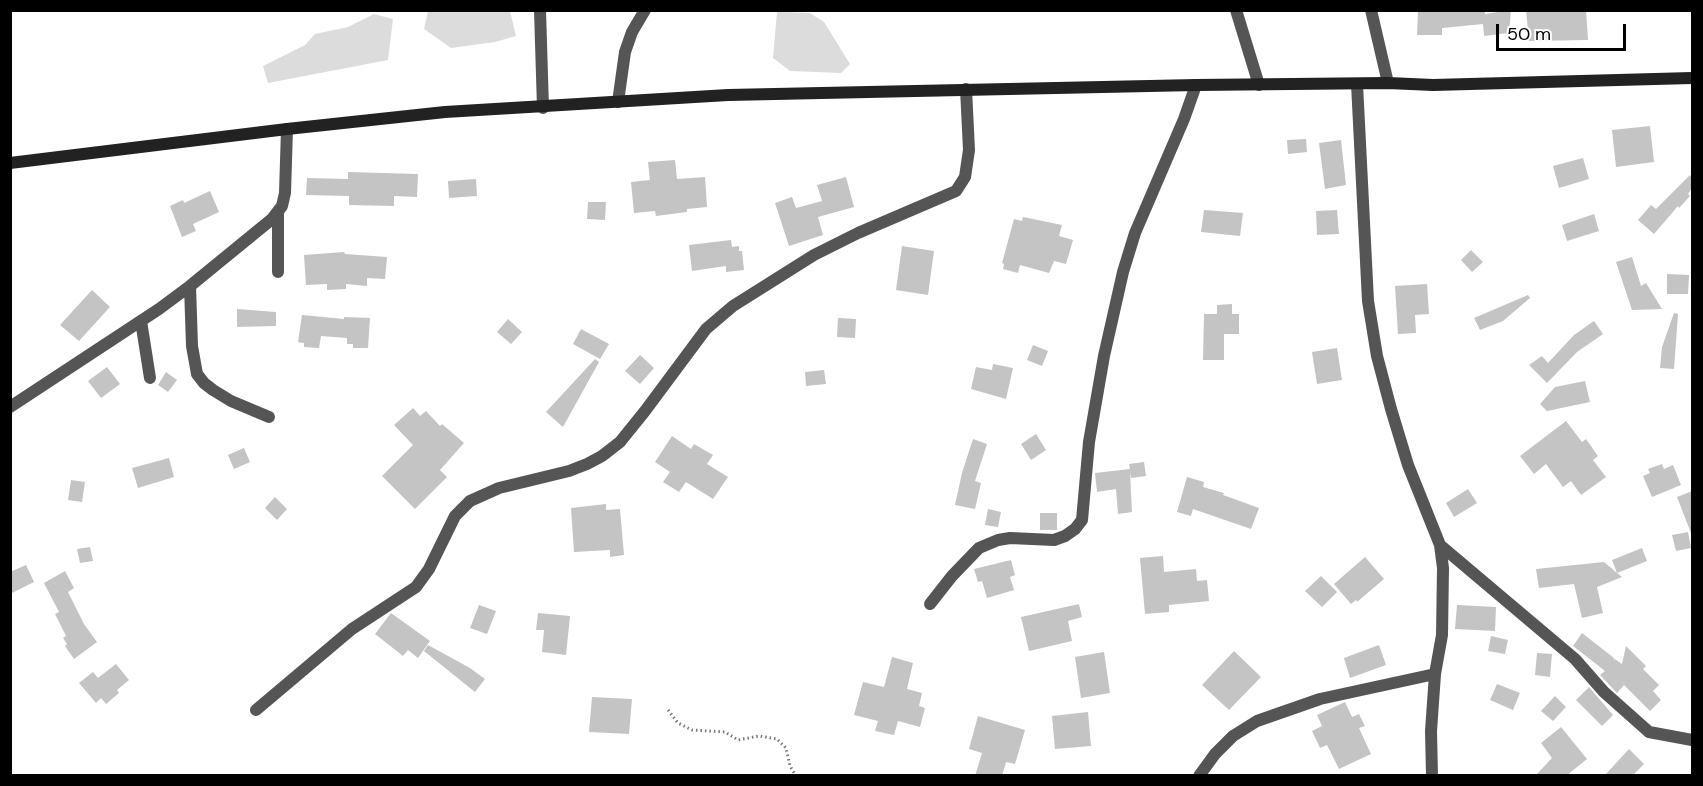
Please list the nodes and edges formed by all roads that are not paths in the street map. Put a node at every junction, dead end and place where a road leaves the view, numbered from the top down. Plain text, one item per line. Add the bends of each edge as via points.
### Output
1 (540, 10) edge
2 (645, 10) edge
3 (1236, 10) edge
4 (1371, 10) edge
5 (1692, 78) edge
6 (1388, 83) junction
7 (1357, 84) junction
8 (1196, 85) junction
9 (1259, 85) junction
10 (966, 89) junction
11 (618, 102) junction
12 (543, 108) junction
13 (287, 129) junction
14 (10, 163) edge
15 (278, 213) junction
16 (278, 272) dead end
17 (190, 286) junction
18 (141, 321) junction
19 (150, 378) dead end
20 (10, 407) edge
21 (269, 417) dead end
22 (1440, 545) junction
23 (930, 604) dead end
24 (1435, 674) junction
25 (256, 710) dead end
26 (1692, 740) edge
27 (1199, 776) edge
28 (1432, 776) edge

1 - 12 street
2 - 11 street via 625,52
3 - 9 street
4 - 6 street
5 - 6 main road
6 - 7 main road
7 - 9 main road
7 - 22 street via 1368,302 1377,356 1408,465
8 - 9 main road
8 - 10 main road
8 - 23 street via 1135,233 1123,272 1089,442 1082,520 1075,530 1054,540 1010,538 979,548
10 - 11 main road
10 - 25 street via 969,150 965,177 956,191 814,255 733,306 706,329 620,442 587,464 499,488 470,501 455,516 416,587 352,629
11 - 12 main road
12 - 13 main road via 445,112
13 - 14 main road
13 - 15 street via 285,193
15 - 16 street
15 - 17 street
17 - 18 street
17 - 21 street via 197,374 231,401
18 - 19 street
18 - 20 street
22 - 24 street via 1444,590
22 - 26 street via 1575,659 1604,692 1649,732
24 - 27 street via 1349,691 1257,721 1233,736
24 - 28 street

